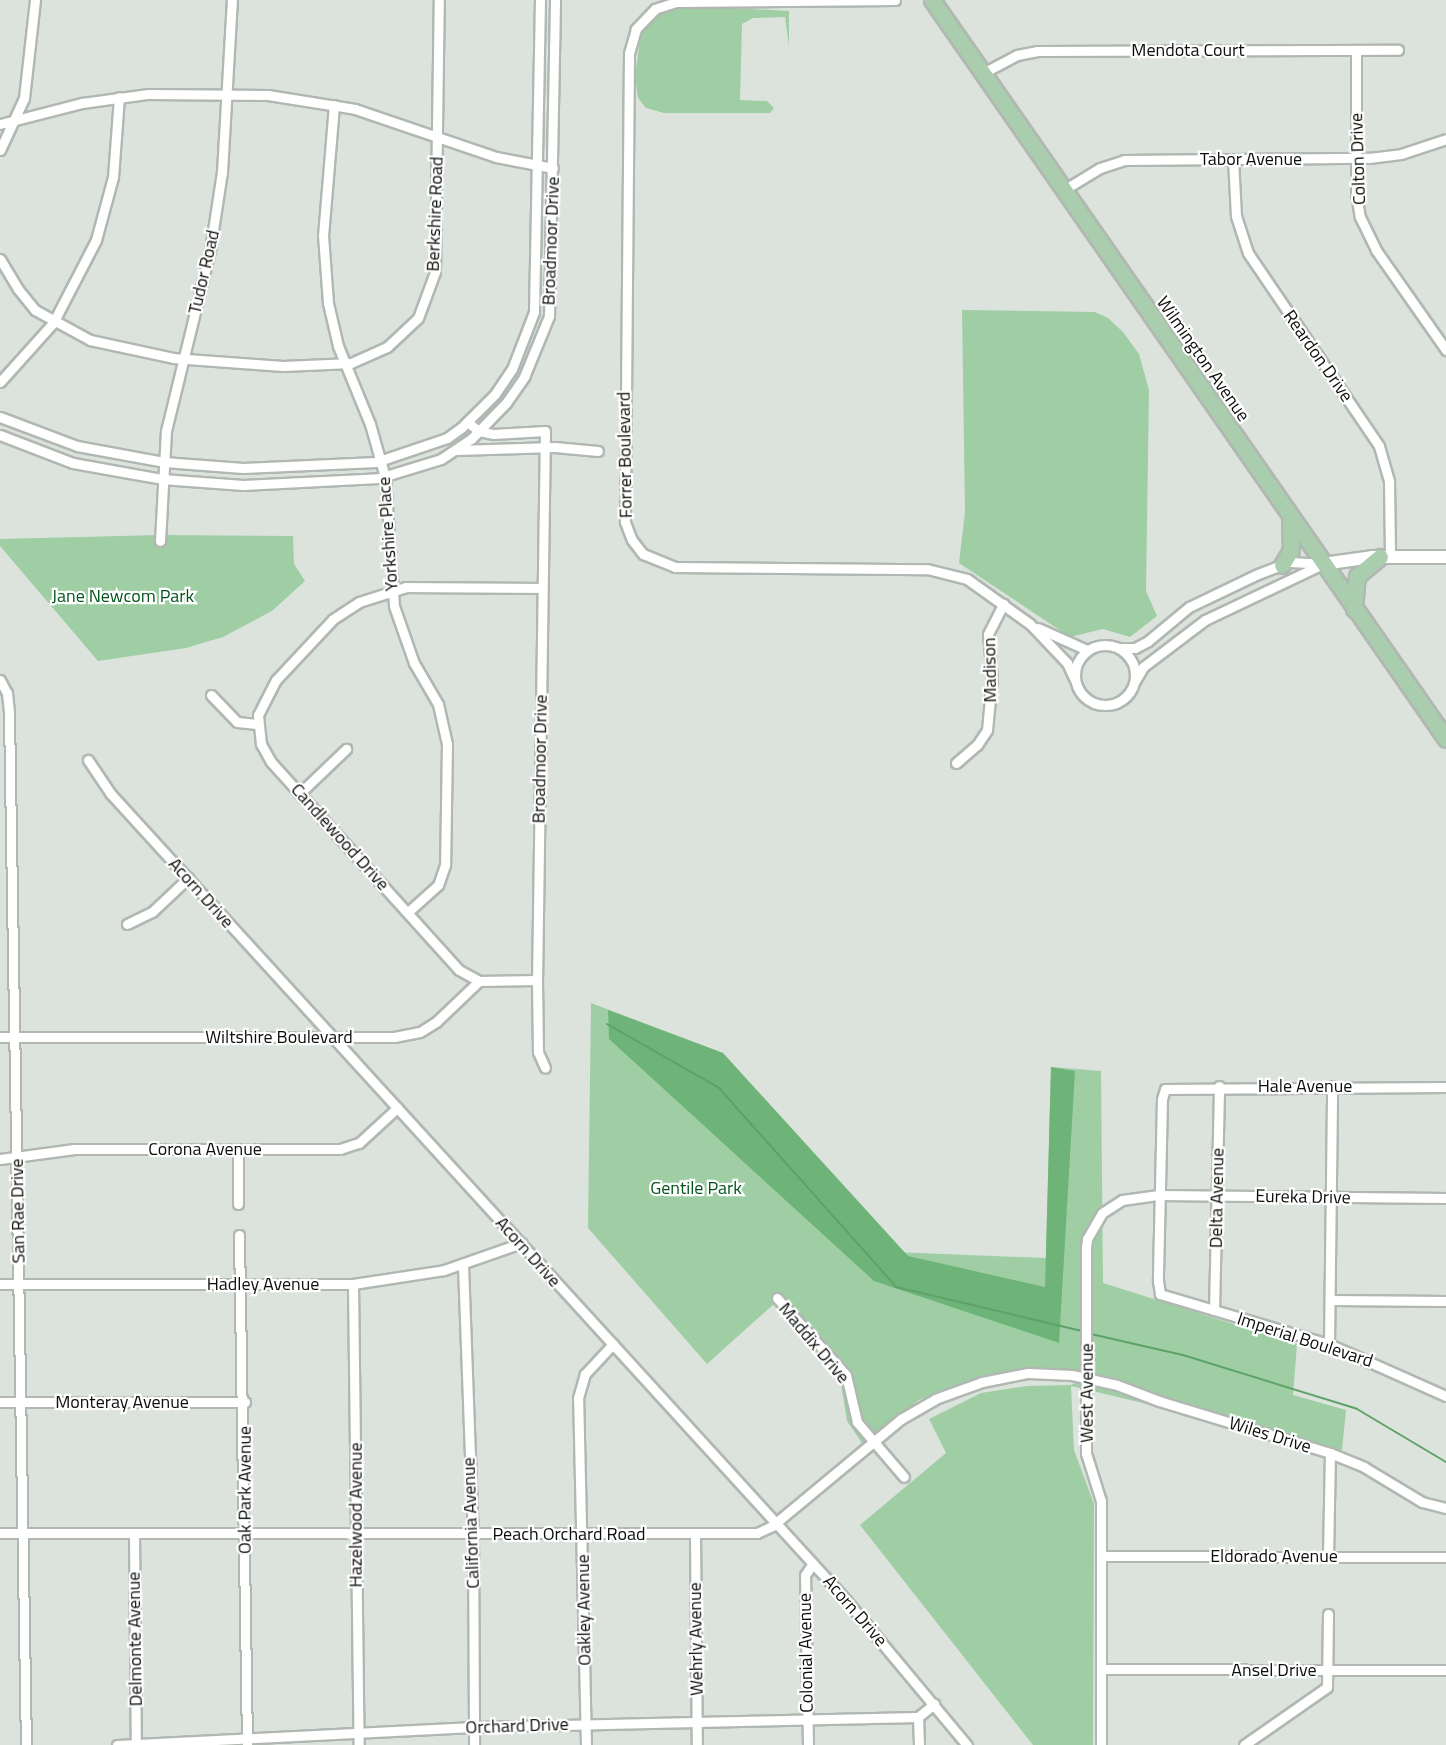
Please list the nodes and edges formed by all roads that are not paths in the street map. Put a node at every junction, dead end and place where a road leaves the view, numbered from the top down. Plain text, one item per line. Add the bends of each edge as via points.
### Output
1 (35, 0) edge
2 (232, 0) edge
3 (439, 0) edge
4 (540, 0) edge
5 (555, 0) edge
6 (896, 0) edge
7 (932, 0) edge
8 (1356, 50) junction
9 (1398, 50) dead end
10 (983, 73) junction
11 (230, 92) junction
12 (119, 97) junction
13 (334, 105) junction
14 (15, 120) junction
15 (0, 124) edge
16 (437, 135) junction
17 (1446, 139) edge
18 (0, 150) edge
19 (1356, 158) junction
20 (1233, 159) junction
21 (538, 168) junction
22 (553, 168) junction
23 (1062, 191) junction
24 (0, 259) edge
25 (53, 323) junction
26 (1446, 350) edge
27 (182, 359) junction
28 (344, 364) junction
29 (0, 382) edge
30 (0, 417) edge
31 (467, 422) junction
32 (479, 431) junction
33 (0, 435) edge
34 (544, 448) junction
35 (456, 450) junction
36 (598, 451) dead end
37 (381, 461) junction
38 (164, 462) junction
39 (385, 477) junction
40 (162, 479) junction
41 (1290, 518) junction
42 (160, 541) dead end
43 (1385, 557) junction
44 (1446, 557) edge
45 (1323, 564) junction
46 (1282, 565) junction
47 (542, 588) junction
48 (391, 590) junction
49 (1003, 604) junction
50 (1354, 609) junction
51 (1030, 624) junction
52 (1119, 648) junction
53 (1087, 650) junction
54 (0, 680) edge
55 (1075, 680) junction
56 (1135, 681) junction
57 (211, 695) dead end
58 (257, 724) junction
59 (1446, 739) edge
60 (346, 749) dead end
61 (88, 760) dead end
62 (956, 763) dead end
63 (5, 789) edge
64 (300, 793) junction
65 (188, 878) junction
66 (408, 912) junction
67 (0, 914) edge
68 (11, 914) junction
69 (127, 924) dead end
70 (537, 980) junction
71 (479, 981) junction
72 (331, 1036) junction
73 (0, 1037) edge
74 (14, 1037) junction
75 (545, 1068) dead end
76 (1219, 1086) junction
77 (1332, 1086) junction
78 (1446, 1087) edge
79 (397, 1108) junction
80 (238, 1149) junction
81 (0, 1159) edge
82 (16, 1159) junction
83 (1159, 1195) junction
84 (1218, 1196) junction
85 (1331, 1197) junction
86 (1446, 1198) edge
87 (238, 1204) dead end
88 (239, 1235) dead end
89 (521, 1243) junction
90 (463, 1264) junction
91 (0, 1284) edge
92 (19, 1284) junction
93 (353, 1284) junction
94 (240, 1285) junction
95 (777, 1298) dead end
96 (1331, 1300) junction
97 (1446, 1301) edge
98 (1214, 1310) junction
99 (613, 1344) junction
100 (1329, 1344) junction
101 (1087, 1377) junction
102 (1446, 1396) edge
103 (0, 1402) edge
104 (21, 1402) junction
105 (244, 1402) junction
106 (874, 1441) junction
107 (1330, 1453) junction
108 (904, 1477) dead end
109 (1446, 1508) edge
110 (776, 1523) junction
111 (0, 1533) edge
112 (23, 1533) junction
113 (134, 1533) junction
114 (247, 1533) junction
115 (356, 1533) junction
116 (695, 1533) junction
117 (473, 1534) junction
118 (584, 1534) junction
119 (1102, 1556) junction
120 (1328, 1556) junction
121 (1446, 1557) edge
122 (813, 1563) junction
123 (1328, 1614) dead end
124 (1101, 1669) junction
125 (1328, 1670) junction
126 (1446, 1670) edge
127 (934, 1704) junction
128 (918, 1717) junction
129 (807, 1718) junction
130 (697, 1722) junction
131 (585, 1724) junction
132 (474, 1727) junction
133 (359, 1732) junction
134 (247, 1742) edge
135 (136, 1744) edge
136 (26, 1745) edge
137 (117, 1745) edge
138 (359, 1745) edge
139 (474, 1745) edge
140 (586, 1745) edge
141 (697, 1745) edge
142 (808, 1745) edge
143 (919, 1745) edge
144 (967, 1745) edge
145 (1101, 1745) edge
146 (1244, 1745) edge

1 - 14 street via 28,80
2 - 11 street, Tudor Road
3 - 16 street, Berkshire Road
4 - 21 street, Broadmoor Drive
5 - 22 street, Broadmoor Drive
6 - 49 street, Forrer Boulevard via 676,2 655,9 643,19 631,41 624,513 632,540 650,559 675,567 944,572 980,585
7 - 10 main road, Wilmington Avenue
8 - 9 street, Mendota Court
8 - 10 street, Mendota Court via 1038,51 1005,60
8 - 19 street, Colton Drive
10 - 23 main road, Wilmington Avenue
11 - 12 street
11 - 13 street
11 - 27 street, Tudor Road via 215,220
12 - 14 street
12 - 25 street via 117,147 103,219 76,284
13 - 16 street
13 - 28 street, Yorkshire Place via 323,259 332,324
14 - 15 street
14 - 18 street
16 - 21 street
16 - 28 street, Berkshire Road via 435,272 424,305 409,328 387,347
17 - 19 street, Tabor Avenue via 1393,156
19 - 20 street, Tabor Avenue
19 - 26 street, Colton Drive via 1358,206 1364,229
20 - 23 street, Tabor Avenue via 1124,160 1100,168
20 - 43 street, Reardon Drive via 1236,216 1248,253 1379,446 1389,482
21 - 22 street
21 - 31 street, Broadmoor Drive via 534,312 512,369
22 - 32 street, Broadmoor Drive via 549,316 524,377
23 - 41 main road, Wilmington Avenue
24 - 25 street, Berkshire Road via 26,300
25 - 27 street, Berkshire Road via 90,340
25 - 29 street
27 - 28 street, Berkshire Road via 283,366
27 - 38 street, Tudor Road via 166,431
28 - 37 street, Yorkshire Place
30 - 38 street, Broadmoor Drive via 77,446
31 - 32 street
31 - 37 street, Broadmoor Drive via 447,438
32 - 34 street via 545,431
32 - 35 street, Broadmoor Drive
33 - 40 street via 73,463
34 - 35 street
34 - 36 street
34 - 47 street, Broadmoor Drive
35 - 39 street
37 - 38 street, Broadmoor Drive via 286,468
37 - 39 street, Yorkshire Place
38 - 40 street, Tudor Road
39 - 40 street via 286,485
39 - 48 street, Yorkshire Place
40 - 42 street, Tudor Road
41 - 45 main road, Wilmington Avenue
41 - 46 main road via 1291,550
43 - 44 street, Forrer Boulevard
43 - 45 street, Forrer Boulevard
43 - 50 main road via 1357,576
45 - 46 street, Forrer Boulevard
45 - 50 main road, Wilmington Avenue
45 - 56 street, Forrer Boulevard via 1205,620 1143,667
46 - 52 street, Forrer Boulevard via 1189,607 1142,644
47 - 48 street
47 - 70 street, Broadmoor Drive
48 - 58 street via 345,610 321,630 266,694
48 - 66 street, Yorkshire Place via 405,643 438,704 447,744 446,865 438,885
49 - 51 street, Forrer Boulevard
49 - 62 street, Madison via 988,634 992,678 987,730
50 - 59 main road, Wilmington Avenue
51 - 53 street, Forrer Boulevard
51 - 55 street, Forrer Boulevard via 1067,663
52 - 53 street, Forrer Boulevard via 1107,645
52 - 56 street via 1133,664
53 - 55 street via 1078,660
54 - 63 street, San Rae Drive via 7,693 9,712
55 - 56 street, Forrer Boulevard via 1083,696 1106,705 1125,698
57 - 58 street via 237,722
58 - 64 street, Candlewood Drive via 265,752
60 - 64 street
61 - 65 street, Acorn Drive via 110,793
63 - 68 street, San Rae Drive
64 - 66 street, Candlewood Drive
65 - 69 street via 152,912
65 - 72 street, Acorn Drive
66 - 71 street, Candlewood Drive via 462,973
67 - 68 street
68 - 74 street, San Rae Drive
70 - 71 street
70 - 75 street, Broadmoor Drive via 538,1052
71 - 72 street, Wiltshire Boulevard via 420,1032 394,1037
72 - 74 street, Wiltshire Boulevard
72 - 79 street, Acorn Drive
73 - 74 street, Wiltshire Boulevard
74 - 82 street, San Rae Drive
76 - 77 street, Hale Avenue
76 - 83 street, Hale Avenue via 1166,1089 1162,1099
76 - 84 street, Delta Avenue
77 - 78 street, Hale Avenue
77 - 85 street
79 - 80 street, Corona Avenue via 350,1147
79 - 89 street, Acorn Drive
80 - 82 street, Corona Avenue via 74,1149
80 - 87 street
81 - 82 street, Corona Avenue
82 - 92 street, San Rae Drive
83 - 84 street, Eureka Drive
83 - 98 street, Imperial Boulevard via 1160,1294
83 - 101 street, West Avenue via 1122,1200 1102,1213 1087,1239
84 - 85 street, Eureka Drive
84 - 98 street, Delta Avenue
85 - 86 street, Eureka Drive
85 - 96 street
88 - 94 street, Oak Park Avenue
89 - 90 street, Hadley Avenue
89 - 99 street, Acorn Drive
90 - 93 street, Hadley Avenue
90 - 117 street, California Avenue
91 - 92 street, Hadley Avenue
92 - 94 street, Hadley Avenue
92 - 104 street, San Rae Drive
93 - 94 street, Hadley Avenue
93 - 115 street, Hazelwood Avenue
94 - 105 street, Oak Park Avenue
95 - 106 street, Maddix Drive via 846,1375 856,1422
96 - 97 street
96 - 100 street
98 - 100 street, Imperial Boulevard
99 - 110 street, Acorn Drive
99 - 118 street, Oakley Avenue via 585,1374 578,1398
100 - 102 street, Imperial Boulevard
101 - 106 street, Peach Orchard Road via 1028,1373 982,1382 935,1399
101 - 107 street, Wiles Drive
101 - 119 street, West Avenue via 1086,1453 1101,1501
103 - 104 street, Monteray Avenue
104 - 105 street, Monteray Avenue
104 - 112 street, San Rae Drive
105 - 114 street, Oak Park Avenue
106 - 108 street, Maddix Drive
106 - 110 street, Peach Orchard Road
107 - 109 street, Wiles Drive via 1364,1467 1422,1502
107 - 120 street
110 - 116 street, Peach Orchard Road via 757,1533
110 - 122 street, Acorn Drive
111 - 112 street, Peach Orchard Road
112 - 113 street, Peach Orchard Road
112 - 136 street, San Rae Drive
113 - 114 street, Peach Orchard Road
113 - 135 street, Delmonte Avenue
114 - 115 street, Peach Orchard Road
114 - 134 street, Oak Park Avenue
115 - 117 street, Peach Orchard Road
115 - 133 street, Hazelwood Avenue
116 - 118 street, Peach Orchard Road
116 - 130 street, Wehrly Avenue
117 - 118 street, Peach Orchard Road
117 - 132 street, California Avenue
118 - 131 street, Oakley Avenue
119 - 120 street, Eldorado Avenue
119 - 124 street, West Avenue
120 - 121 street, Eldorado Avenue
122 - 127 street, Acorn Drive
122 - 129 street, Colonial Avenue via 805,1575
123 - 125 street
124 - 125 street, Ansel Drive
124 - 145 street, West Avenue
125 - 126 street, Ansel Drive
125 - 146 street via 1324,1691
127 - 128 street
127 - 144 street, Acorn Drive
128 - 129 street, Orchard Drive
128 - 143 street
129 - 130 street, Orchard Drive
129 - 142 street, Colonial Avenue
130 - 131 street, Orchard Drive
130 - 141 street, Wehrly Avenue
131 - 132 street, Orchard Drive
131 - 140 street, Oakley Avenue
132 - 133 street, Orchard Drive
132 - 139 street, California Avenue
133 - 134 street, Orchard Drive
133 - 138 street, Hazelwood Avenue
134 - 135 street, Orchard Drive
135 - 137 street, Orchard Drive

